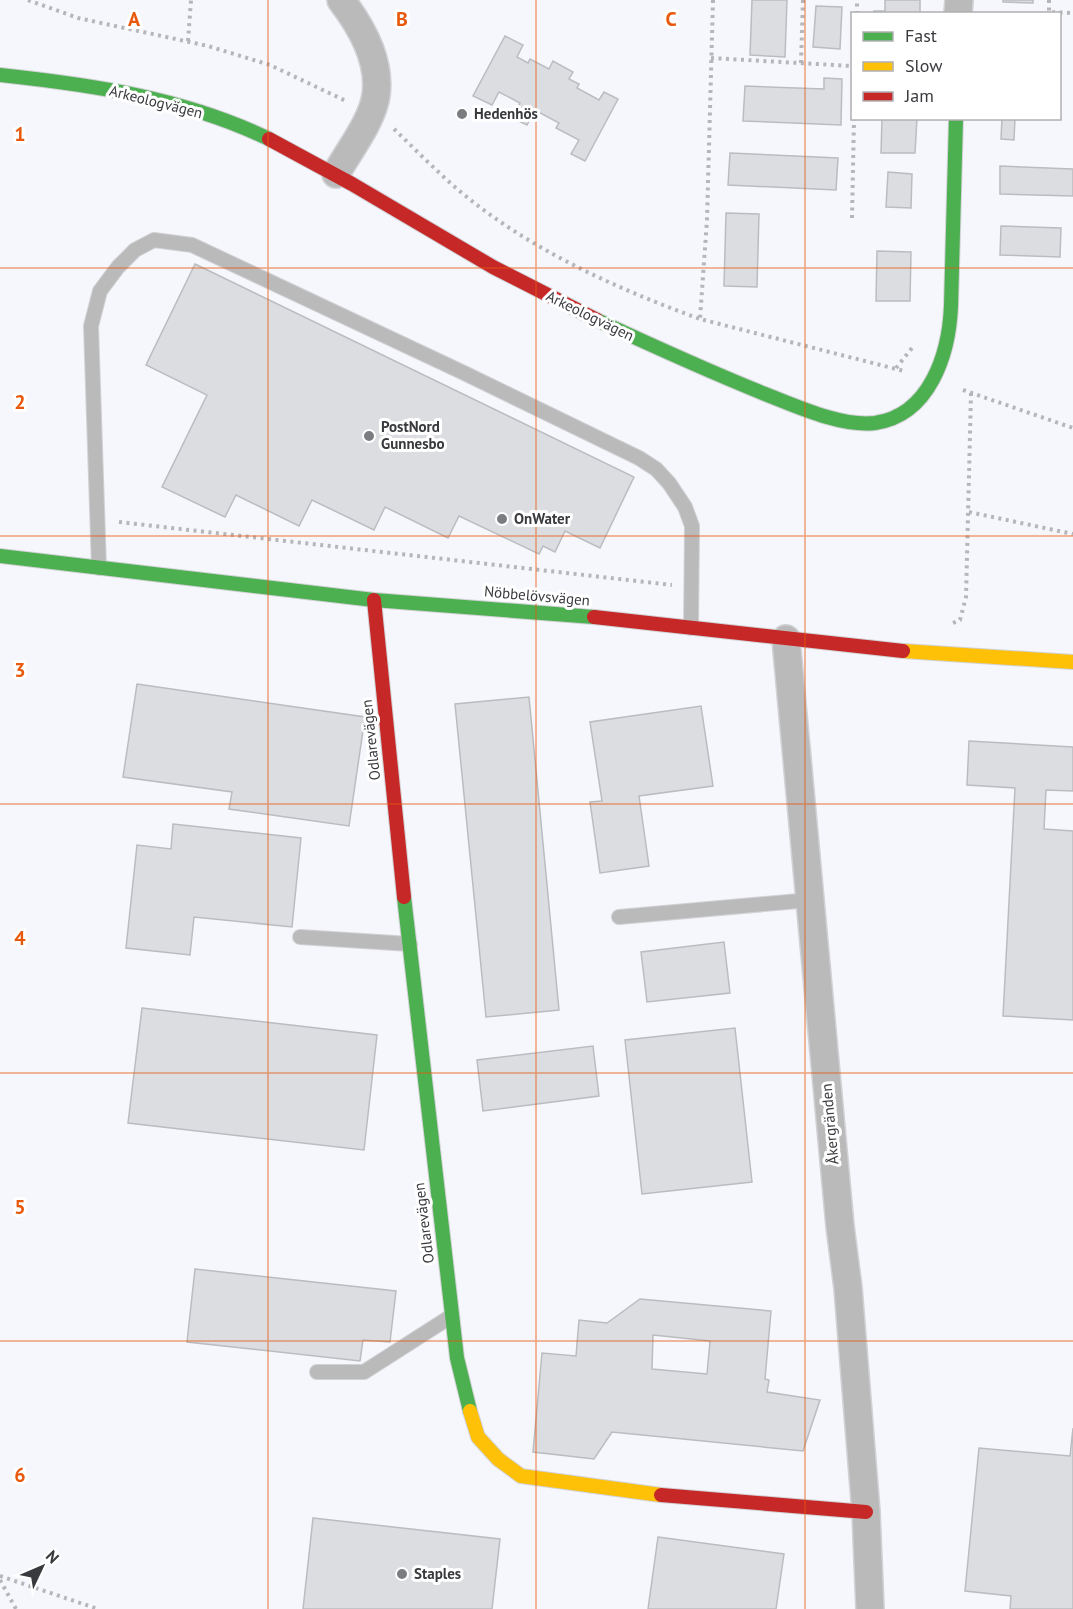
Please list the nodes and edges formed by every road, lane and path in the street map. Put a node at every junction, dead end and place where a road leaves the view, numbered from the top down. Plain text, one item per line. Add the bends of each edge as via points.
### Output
1 (191, 0) edge
2 (341, 0) edge
3 (713, 0) edge
4 (803, 0) edge
5 (188, 41) dead end
6 (711, 58) junction
7 (801, 63) junction
8 (851, 66) edge
9 (0, 75) edge
10 (854, 120) edge
11 (956, 120) edge
12 (336, 174) junction
13 (852, 218) dead end
14 (933, 381) junction
15 (971, 393) junction
16 (1073, 428) edge
17 (969, 512) junction
18 (97, 520) junction
19 (1073, 534) edge
20 (0, 556) edge
21 (99, 568) junction
22 (693, 587) junction
23 (374, 600) junction
24 (944, 627) dead end
25 (691, 628) junction
26 (786, 639) junction
27 (1073, 662) edge
28 (810, 900) junction
29 (619, 916) dead end
30 (300, 937) dead end
31 (410, 944) junction
32 (452, 1316) junction
33 (317, 1372) dead end
34 (866, 1512) junction
35 (0, 1578) edge
36 (16, 1609) edge
37 (98, 1609) edge
38 (870, 1609) edge

1 - 5 path
2 - 12 street via 369,45 376,72 376,95 370,115
3 - 6 path
4 - 7 path
6 - 7 path
6 - 14 path via 700,319 882,364
7 - 8 path
9 - 12 street, Arkeologvägen via 82,83 170,103 226,120
10 - 13 path
11 - 14 street, Arkeologvägen via 951,299 947,344
12 - 14 street, Arkeologvägen via 551,298 715,375 785,401 841,420 872,423 891,419 915,404
14 - 15 path
15 - 16 path
15 - 17 path
17 - 19 path
17 - 24 path via 966,597 960,620
18 - 21 lane
18 - 22 path
18 - 22 lane via 91,326 100,291 135,250 154,240 192,245 639,458 656,469 685,507 692,526
20 - 21 street, Nöbbelövsvägen
21 - 23 street, Nöbbelövsvägen
22 - 25 lane
23 - 25 street, Nöbbelövsvägen
23 - 31 street, Odlarevägen
25 - 26 street, Nöbbelövsvägen
26 - 27 street, Nöbbelövsvägen via 930,654
26 - 28 street, Åkergränden
28 - 29 lane
28 - 34 street, Åkergränden
30 - 31 lane
31 - 32 street, Odlarevägen
32 - 33 lane via 364,1372
32 - 34 street, Odlarevägen via 461,1378 478,1437 521,1476 632,1492
34 - 38 street, Åkergränden
35 - 36 path
35 - 37 path

